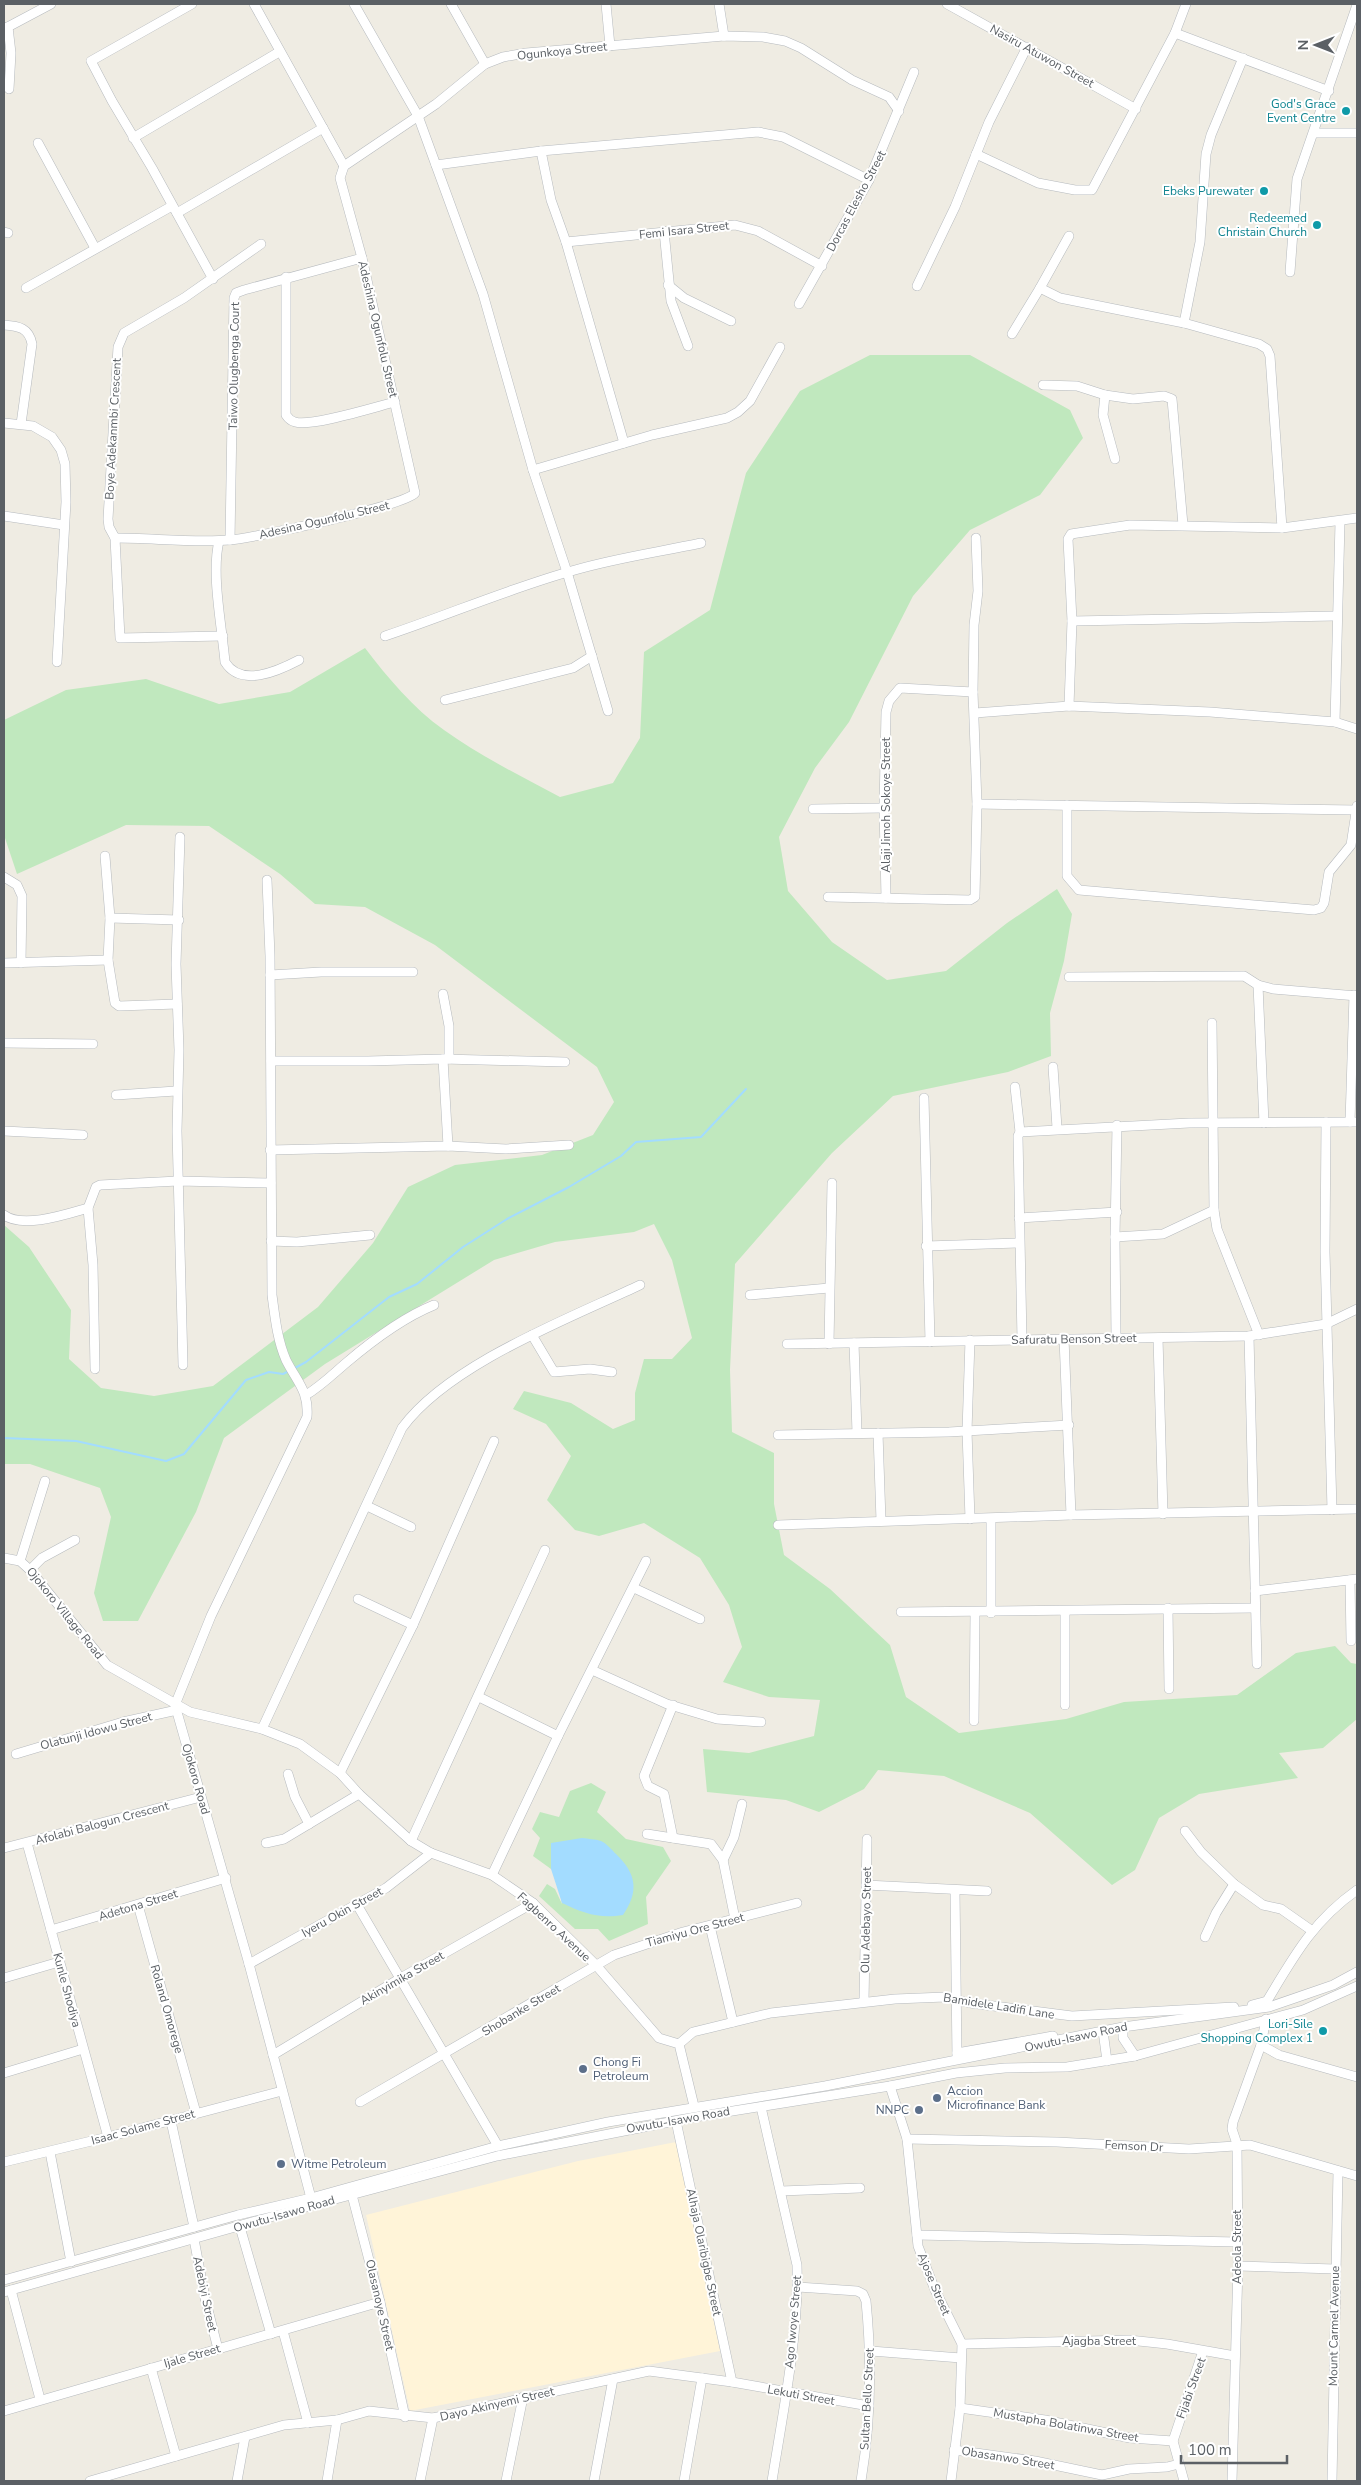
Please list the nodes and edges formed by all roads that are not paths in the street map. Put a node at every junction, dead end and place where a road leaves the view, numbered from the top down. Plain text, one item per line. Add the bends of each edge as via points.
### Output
1 (51, 4) edge
2 (192, 4) edge
3 (254, 4) edge
4 (354, 4) edge
5 (450, 4) edge
6 (606, 4) edge
7 (719, 4) edge
8 (947, 4) edge
9 (1186, 4) edge
10 (1353, 4) edge
11 (1357, 5) edge
12 (6, 28) edge
13 (1175, 33) junction
14 (724, 36) junction
15 (610, 46) junction
16 (1027, 48) junction
17 (279, 52) junction
18 (1243, 58) junction
19 (486, 64) junction
20 (914, 72) dead end
21 (9, 89) dead end
22 (1329, 91) junction
23 (1136, 109) junction
24 (900, 111) junction
25 (418, 116) junction
26 (324, 128) junction
27 (1314, 133) junction
28 (1357, 133) edge
29 (133, 138) junction
30 (38, 143) dead end
31 (541, 151) junction
32 (976, 154) junction
33 (436, 165) junction
34 (344, 166) junction
35 (869, 180) junction
36 (174, 209) junction
37 (664, 231) junction
38 (1069, 236) dead end
39 (566, 242) junction
40 (261, 244) dead end
41 (95, 248) junction
42 (362, 258) junction
43 (822, 266) junction
44 (1290, 272) dead end
45 (286, 277) junction
46 (213, 279) junction
47 (668, 285) junction
48 (917, 286) dead end
49 (26, 288) dead end
50 (1040, 288) junction
51 (799, 304) dead end
52 (731, 321) dead end
53 (1184, 323) junction
54 (4, 325) edge
55 (1012, 334) dead end
56 (688, 346) dead end
57 (780, 346) dead end
58 (1042, 385) dead end
59 (1105, 395) junction
60 (395, 402) junction
61 (4, 423) edge
62 (21, 424) junction
63 (624, 443) junction
64 (1115, 459) dead end
65 (534, 470) junction
66 (414, 493) joint
67 (4, 516) edge
68 (1357, 518) edge
69 (1340, 522) junction
70 (64, 525) junction
71 (1183, 525) junction
72 (1282, 528) junction
73 (115, 538) junction
74 (976, 538) dead end
75 (230, 540) junction
76 (219, 541) junction
77 (701, 543) dead end
78 (567, 572) junction
79 (1336, 616) junction
80 (1072, 621) junction
81 (222, 636) junction
82 (385, 636) dead end
83 (592, 656) junction
84 (299, 660) dead end
85 (57, 662) dead end
86 (974, 692) junction
87 (445, 700) dead end
88 (1069, 706) junction
89 (608, 711) dead end
90 (975, 713) junction
91 (1335, 722) junction
92 (1357, 729) edge
93 (977, 804) junction
94 (1067, 805) junction
95 (884, 808) junction
96 (1357, 808) edge
97 (813, 809) dead end
98 (180, 837) dead end
99 (105, 856) dead end
100 (4, 877) edge
101 (267, 880) dead end
102 (828, 897) dead end
103 (886, 898) junction
104 (110, 918) junction
105 (179, 920) junction
106 (108, 960) junction
107 (4, 963) edge
108 (21, 963) junction
109 (413, 972) dead end
110 (270, 975) junction
111 (1069, 977) dead end
112 (1258, 985) junction
113 (443, 994) dead end
114 (1356, 995) edge
115 (177, 1004) junction
116 (1212, 1023) dead end
117 (4, 1043) edge
118 (93, 1044) dead end
119 (446, 1059) junction
120 (270, 1061) junction
121 (565, 1062) dead end
122 (1053, 1067) dead end
123 (1015, 1087) dead end
124 (176, 1091) junction
125 (116, 1095) dead end
126 (924, 1098) dead end
127 (1213, 1122) junction
128 (1326, 1122) junction
129 (1354, 1122) edge
130 (1264, 1123) junction
131 (1118, 1125) junction
132 (1057, 1128) junction
133 (4, 1131) edge
134 (1020, 1132) junction
135 (83, 1135) dead end
136 (569, 1145) dead end
137 (448, 1146) junction
138 (270, 1150) junction
139 (178, 1181) junction
140 (271, 1183) junction
141 (832, 1183) dead end
142 (88, 1208) junction
143 (1214, 1210) junction
144 (1117, 1212) junction
145 (4, 1215) edge
146 (1019, 1218) junction
147 (370, 1235) dead end
148 (1115, 1237) junction
149 (272, 1241) junction
150 (1019, 1242) junction
151 (926, 1246) junction
152 (640, 1284) dead end
153 (829, 1288) junction
154 (750, 1295) dead end
155 (434, 1305) dead end
156 (1357, 1309) edge
157 (1326, 1324) junction
158 (532, 1336) junction
159 (1249, 1336) junction
160 (1260, 1336) junction
161 (1064, 1338) junction
162 (1116, 1338) junction
163 (1158, 1338) junction
164 (970, 1340) junction
165 (1022, 1340) junction
166 (930, 1342) junction
167 (854, 1343) junction
168 (787, 1344) dead end
169 (829, 1344) junction
170 (183, 1365) dead end
171 (95, 1369) dead end
172 (612, 1372) dead end
173 (306, 1395) junction
174 (1069, 1425) junction
175 (967, 1431) junction
176 (878, 1433) junction
177 (857, 1434) junction
178 (778, 1435) dead end
179 (494, 1441) dead end
180 (45, 1482) dead end
181 (367, 1506) junction
182 (1357, 1509) edge
183 (1332, 1510) junction
184 (1253, 1512) junction
185 (1163, 1514) junction
186 (1071, 1515) junction
187 (970, 1519) junction
188 (990, 1519) junction
189 (881, 1521) junction
190 (778, 1526) dead end
191 (411, 1527) dead end
192 (75, 1540) dead end
193 (545, 1550) dead end
194 (4, 1558) edge
195 (20, 1561) junction
196 (646, 1561) dead end
197 (30, 1570) junction
198 (1354, 1580) edge
199 (634, 1588) junction
200 (1255, 1591) junction
201 (358, 1599) dead end
202 (1168, 1608) junction
203 (1255, 1608) junction
204 (901, 1612) dead end
205 (1065, 1612) junction
206 (975, 1613) junction
207 (990, 1613) junction
208 (700, 1619) dead end
209 (413, 1625) junction
210 (1351, 1641) dead end
211 (1257, 1664) dead end
212 (592, 1670) junction
213 (1169, 1689) dead end
214 (479, 1697) junction
215 (673, 1705) junction
216 (1066, 1705) dead end
217 (176, 1708) junction
218 (974, 1721) dead end
219 (761, 1722) dead end
220 (262, 1729) junction
221 (558, 1736) junction
222 (16, 1754) dead end
223 (340, 1773) junction
224 (288, 1774) dead end
225 (359, 1794) junction
226 (200, 1797) junction
227 (742, 1804) dead end
228 (309, 1824) junction
229 (1185, 1831) dead end
230 (647, 1834) dead end
231 (673, 1838) junction
232 (867, 1839) dead end
233 (411, 1841) junction
234 (27, 1843) junction
235 (266, 1843) dead end
236 (4, 1848) edge
237 (431, 1853) junction
238 (723, 1860) junction
239 (492, 1875) junction
240 (226, 1878) junction
241 (1234, 1884) junction
242 (866, 1885) junction
243 (955, 1890) junction
244 (1357, 1890) edge
245 (987, 1891) dead end
246 (356, 1903) junction
247 (798, 1903) dead end
248 (533, 1904) junction
249 (138, 1905) junction
250 (735, 1919) junction
251 (710, 1926) junction
252 (51, 1930) junction
253 (1311, 1930) junction
254 (1206, 1937) dead end
255 (59, 1962) junction
256 (249, 1964) junction
257 (595, 1964) junction
258 (1357, 1972) edge
259 (4, 1978) edge
260 (399, 1979) junction
261 (1357, 1986) edge
262 (955, 2000) junction
263 (864, 2001) junction
264 (1268, 2004) junction
265 (1147, 2011) junction
266 (1266, 2019) junction
267 (734, 2022) junction
268 (1123, 2027) junction
269 (1103, 2031) junction
270 (679, 2044) junction
271 (1261, 2046) junction
272 (83, 2050) junction
273 (446, 2054) junction
274 (273, 2055) junction
275 (1135, 2056) junction
276 (957, 2057) junction
277 (1106, 2061) junction
278 (4, 2072) edge
279 (1357, 2077) edge
280 (890, 2086) junction
281 (282, 2091) junction
282 (360, 2102) dead end
283 (694, 2106) junction
284 (761, 2107) junction
285 (196, 2113) junction
286 (170, 2121) junction
287 (676, 2121) junction
288 (108, 2137) junction
289 (907, 2139) junction
290 (1237, 2144) junction
291 (498, 2146) junction
292 (50, 2152) junction
293 (4, 2162) edge
294 (1338, 2171) junction
295 (1357, 2176) edge
296 (860, 2188) dead end
297 (781, 2191) junction
298 (352, 2195) junction
299 (311, 2198) junction
300 (194, 2227) junction
301 (240, 2227) junction
302 (917, 2235) junction
303 (194, 2240) junction
304 (1237, 2242) junction
305 (71, 2262) junction
306 (1238, 2266) junction
307 (1335, 2269) junction
308 (4, 2280) edge
309 (798, 2287) junction
310 (7, 2291) edge
311 (380, 2302) junction
312 (283, 2330) junction
313 (271, 2334) junction
314 (962, 2344) junction
315 (218, 2349) junction
316 (871, 2351) junction
317 (1204, 2352) junction
318 (1235, 2356) junction
319 (961, 2358) junction
320 (151, 2368) junction
321 (702, 2378) junction
322 (613, 2379) junction
323 (732, 2382) junction
324 (786, 2392) junction
325 (523, 2397) junction
326 (40, 2399) junction
327 (870, 2406) junction
328 (960, 2408) junction
329 (4, 2411) edge
330 (405, 2416) junction
331 (433, 2418) junction
332 (337, 2420) junction
333 (308, 2424) junction
334 (245, 2437) junction
335 (1173, 2441) junction
336 (954, 2450) junction
337 (176, 2456) junction
338 (1179, 2464) junction
339 (123, 2472) junction
340 (90, 2481) edge
341 (126, 2481) edge
342 (236, 2481) edge
343 (327, 2481) edge
344 (420, 2481) edge
345 (506, 2481) edge
346 (594, 2481) edge
347 (684, 2481) edge
348 (772, 2481) edge
349 (861, 2481) edge
350 (951, 2481) edge
351 (1184, 2481) edge
352 (1232, 2481) edge
353 (1332, 2481) edge

1 - 12 street
2 - 29 street via 91,61
3 - 17 street
4 - 25 street
5 - 19 street
6 - 15 street
7 - 14 street
8 - 16 street, Nasiru Atuwon Street
9 - 13 street
10 - 11 street
11 - 22 street
12 - 21 street via 11,53
13 - 18 street
13 - 23 street
14 - 15 street, Ogunkoya Street
14 - 24 street via 763,37 793,45 852,80 885,95
15 - 19 street, Ogunkoya Street via 526,53
16 - 23 street, Nasiru Atuwon Street
16 - 32 street
17 - 26 street
17 - 29 street
18 - 22 street
18 - 53 street via 1208,144 1200,242
19 - 25 street, Ogunkoya Street
20 - 24 street, Dorcas Elesho Street
22 - 27 street
23 - 32 street via 1092,190 1038,182
24 - 35 street, Dorcas Elesho Street
25 - 33 street
25 - 34 street, Ogunkoya Street
26 - 34 street
26 - 36 street
27 - 28 street
27 - 44 street via 1297,179
29 - 36 street
30 - 41 street
31 - 33 street
31 - 35 street via 758,132 783,138
31 - 39 street via 551,200
32 - 48 street
33 - 65 street via 483,294
34 - 42 street, Adeshina Ogunfolu Street via 340,178
35 - 43 street, Dorcas Elesho Street
36 - 41 street
36 - 46 street
37 - 39 street, Femi Isara Street
37 - 43 street, Femi Isara Street via 747,226
37 - 47 street
38 - 50 street
39 - 63 street
40 - 46 street, Boye Adekanmbi Crescent
41 - 49 street
42 - 45 street, Taiwo Olugbenga Court
42 - 60 street, Adeshina Ogunfolu Street
43 - 51 street, Dorcas Elesho Street
45 - 60 street via 286,415 289,419 296,423 314,421
45 - 75 street, Taiwo Olugbenga Court via 236,293 234,298
46 - 73 street, Boye Adekanmbi Crescent via 124,333 118,347 108,519
47 - 52 street via 684,298
47 - 56 street
50 - 53 street via 1060,298
50 - 55 street
53 - 72 street via 1267,348
54 - 62 street via 23,328 30,334 32,344
57 - 63 street via 754,395 738,412 727,418
58 - 59 street via 1077,386
59 - 64 street via 1103,415
59 - 71 street via 1133,399 1164,396 1172,399
60 - 66 street, Adeshina Ogunfolu Street
61 - 62 street
62 - 70 street via 33,426 52,437 62,450 66,472
63 - 65 street
65 - 78 street
66 - 75 street, Adesina Ogunfolu Street via 387,507
67 - 70 street
68 - 69 street
69 - 72 street
69 - 79 street
70 - 85 street
71 - 72 street
71 - 80 street via 1130,525 1071,534 1068,538
73 - 76 street, Adesina Ogunfolu Street
73 - 81 street, Boye Adekanmbi Crescent via 120,638
74 - 86 street via 978,591 974,625
75 - 76 street, Adesina Ogunfolu Street
76 - 81 street via 216,559
77 - 78 street
78 - 82 street
78 - 83 street
79 - 80 street
79 - 91 street
80 - 88 street
81 - 84 street via 224,662 236,674 272,674
83 - 87 street via 573,668
83 - 89 street
86 - 90 street
86 - 95 street, Alaji Jimoh Sokoye Street via 900,688 889,701
88 - 90 street
88 - 91 street
90 - 93 street
91 - 92 street
93 - 94 street
93 - 103 street via 975,897 970,900
94 - 96 street
94 - 96 street via 1068,876 1079,890 1314,910 1324,903 1329,872 1351,845
95 - 97 street
95 - 103 street, Alaji Jimoh Sokoye Street
98 - 105 street
99 - 104 street
100 - 108 street via 17,885 22,896
101 - 110 street
102 - 103 street
104 - 105 street
104 - 106 street
105 - 115 street
106 - 108 street
106 - 115 street via 112,998 119,1006
107 - 108 street
109 - 110 street
110 - 120 street
111 - 112 street via 1244,976
112 - 114 street
112 - 130 street
113 - 119 street via 449,1026
114 - 129 street
115 - 124 street
116 - 127 street
117 - 118 street
119 - 120 street
119 - 121 street
119 - 137 street
120 - 138 street
122 - 132 street
123 - 134 street
124 - 125 street
124 - 139 street
126 - 151 street
127 - 130 street
127 - 131 street
127 - 143 street
128 - 129 street
128 - 130 street
128 - 157 street
131 - 132 street
131 - 144 street
132 - 134 street
133 - 135 street
134 - 146 street
136 - 137 street via 506,1149
137 - 138 street
138 - 140 street
139 - 140 street
139 - 142 street via 100,1185 96,1187
139 - 170 street
140 - 149 street
141 - 153 street
142 - 145 street via 57,1217 27,1220 15,1220
142 - 171 street via 93,1265
143 - 148 street via 1163,1234
143 - 160 street via 1217,1229
144 - 146 street
144 - 148 street
146 - 150 street
147 - 149 street via 297,1242
148 - 162 street
149 - 173 street via 274,1313 278,1335
150 - 151 street
150 - 165 street
151 - 166 street
152 - 158 street
153 - 154 street
153 - 169 street
155 - 173 street via 372,1342
156 - 157 street, Safuratu Benson Street
157 - 160 street, Safuratu Benson Street
157 - 183 street
158 - 172 street via 554,1372 590,1369
158 - 181 street via 476,1367 414,1412 402,1428
159 - 160 street, Safuratu Benson Street
159 - 163 street, Safuratu Benson Street
159 - 184 street
161 - 162 street, Safuratu Benson Street
161 - 165 street, Safuratu Benson Street
161 - 174 street
162 - 163 street, Safuratu Benson Street
163 - 185 street
164 - 165 street, Safuratu Benson Street
164 - 166 street, Safuratu Benson Street
164 - 175 street
166 - 167 street, Safuratu Benson Street
167 - 169 street, Safuratu Benson Street
167 - 177 street
168 - 169 street, Safuratu Benson Street
173 - 217 street via 307,1417 211,1616
174 - 175 street
174 - 186 street
175 - 176 street
175 - 187 street
176 - 177 street
176 - 189 street
177 - 178 street
179 - 209 street
180 - 195 street
181 - 191 street
181 - 220 street
182 - 183 street
183 - 184 street
184 - 185 street
184 - 200 street
185 - 186 street
186 - 188 street
187 - 188 street
187 - 189 street
188 - 207 street
189 - 190 street
192 - 197 street via 42,1558
193 - 214 street
194 - 195 street, Ojokoro Village Road
195 - 197 street, Ojokoro Village Road
196 - 199 street
197 - 217 street, Ojokoro Village Road via 107,1665
198 - 200 street
198 - 210 street
199 - 208 street
199 - 212 street
200 - 203 street
201 - 209 street
202 - 203 street
202 - 205 street
202 - 213 street
203 - 211 street
204 - 206 street
205 - 207 street
205 - 216 street
206 - 207 street
206 - 218 street
209 - 223 street
212 - 215 street
212 - 221 street
214 - 221 street
214 - 233 street
215 - 219 street via 717,1719
215 - 231 street via 644,1776 648,1786 664,1794
217 - 220 street, Fagbenro Avenue
217 - 222 street, Olatunji Idowu Street
217 - 226 street, Ojokoro Road
220 - 223 street, Fagbenro Avenue via 300,1744
221 - 239 street
223 - 225 street, Fagbenro Avenue
224 - 228 street
225 - 228 street
225 - 233 street, Fagbenro Avenue
226 - 234 street, Afolabi Balogun Crescent
226 - 240 street, Ojokoro Road
227 - 238 street via 734,1837
228 - 235 street via 284,1839
229 - 241 street via 1201,1852
230 - 231 street
231 - 238 street via 711,1844
232 - 242 street, Olu Adebayo Street
233 - 237 street, Fagbenro Avenue
234 - 236 street, Afolabi Balogun Crescent
234 - 252 street, Kunle Shodiya
237 - 239 street, Fagbenro Avenue
237 - 246 street, Iyeru Okin Street via 395,1882
238 - 250 street
239 - 248 street, Fagbenro Avenue
240 - 249 street, Adetona Street
240 - 256 street, Ojokoro Road
241 - 253 street via 1262,1905 1281,1909
241 - 254 street
242 - 243 street
242 - 263 street, Olu Adebayo Street
243 - 245 street
243 - 262 street
244 - 253 street
246 - 256 street, Iyeru Okin Street
246 - 260 street
247 - 250 street, Tiamiyu Ore Street
248 - 257 street, Fagbenro Avenue
248 - 260 street, Akinyimika Street
249 - 252 street, Adetona Street
249 - 285 street, Roland Omorege
250 - 251 street, Tiamiyu Ore Street
251 - 257 street, Tiamiyu Ore Street via 634,1947
251 - 267 street
252 - 255 street, Kunle Shodiya
253 - 264 street via 1295,1952
255 - 259 street
255 - 272 street, Kunle Shodiya
256 - 274 street, Ojokoro Road
257 - 270 street, Fagbenro Avenue via 659,2038
257 - 273 street, Shobanke Street
258 - 264 street, Owutu-Isawo Road via 1334,1985
260 - 273 street
260 - 274 street, Akinyimika Street
261 - 266 street, Owutu-Isawo Road via 1303,2010
262 - 263 street, Bamidele Ladifi Lane via 935,1996
262 - 265 street, Bamidele Ladifi Lane via 1060,2015
262 - 276 street
263 - 267 street, Bamidele Ladifi Lane via 771,2013
264 - 265 street, Bamidele Ladifi Lane
264 - 268 street, Owutu-Isawo Road
265 - 276 street via 1141,2020
266 - 271 street, Adeola Street
266 - 275 street, Owutu-Isawo Road
267 - 270 street, Bamidele Ladifi Lane via 693,2032
268 - 269 street, Owutu-Isawo Road
268 - 275 street via 1123,2038
269 - 276 street, Owutu-Isawo Road
269 - 277 street
270 - 283 street
271 - 279 street via 1299,2062
271 - 290 street, Adeola Street via 1233,2122 1233,2136
272 - 278 street
272 - 288 street, Kunle Shodiya
273 - 282 street, Shobanke Street
273 - 291 street
274 - 281 street, Ojokoro Road
275 - 277 street, Owutu-Isawo Road
276 - 283 street, Owutu-Isawo Road via 825,2086
277 - 280 street, Owutu-Isawo Road via 1067,2067 956,2073
280 - 284 street, Owutu-Isawo Road
280 - 289 street, Ajose Street
281 - 285 street, Isaac Solame Street
281 - 299 street, Ojokoro Road
283 - 291 street, Owutu-Isawo Road
284 - 287 street, Owutu-Isawo Road
284 - 297 street, Ago Iwoye Street
285 - 286 street, Isaac Solame Street
286 - 288 street, Isaac Solame Street
286 - 300 street
287 - 298 street, Owutu-Isawo Road via 497,2156
287 - 323 street, Alhaja Olaribigbe Street
288 - 292 street, Isaac Solame Street
289 - 290 street, Femson Dr via 1188,2149
289 - 302 street, Ajose Street
290 - 294 street, Femson Dr via 1260,2146
290 - 304 street, Adeola Street
291 - 299 street, Owutu-Isawo Road
292 - 293 street, Isaac Solame Street
292 - 305 street
294 - 295 street, Femson Dr
294 - 307 street, Mount Carmel Avenue
296 - 297 street
297 - 309 street, Ago Iwoye Street via 797,2265
298 - 301 street, Owutu-Isawo Road
298 - 311 street, Olasanoye Street
299 - 300 street, Owutu-Isawo Road
300 - 305 street, Owutu-Isawo Road
301 - 303 street, Owutu-Isawo Road
301 - 313 street
302 - 304 street
302 - 314 street, Ajose Street via 921,2256 935,2290
303 - 310 street, Owutu-Isawo Road
303 - 315 street, Adebiyi Street via 204,2298
304 - 306 street, Adeola Street
305 - 308 street, Owutu-Isawo Road
306 - 307 street
306 - 318 street, Adeola Street
307 - 353 street, Mount Carmel Avenue
309 - 316 street, Sultan Bello Street via 863,2294
309 - 324 street, Ago Iwoye Street
310 - 326 street
311 - 312 street, Ijale Street
311 - 330 street, Olasanoye Street
312 - 313 street, Ijale Street
312 - 333 street
313 - 315 street, Ijale Street
314 - 317 street, Ajagba Street via 1152,2341
314 - 319 street
315 - 320 street, Ijale Street
316 - 319 street
316 - 327 street, Sultan Bello Street
317 - 318 street, Ajagba Street
317 - 335 street, Fijabi Street
318 - 352 street, Adeola Street
319 - 328 street
320 - 326 street, Ijale Street
320 - 337 street
321 - 322 street, Dayo Akinyemi Street via 649,2371
321 - 323 street, Dayo Akinyemi Street
321 - 347 street
322 - 325 street, Dayo Akinyemi Street
322 - 346 street
323 - 324 street, Lekuti Street
324 - 327 street, Lekuti Street
324 - 348 street, Ago Iwoye Street
325 - 331 street, Dayo Akinyemi Street
325 - 345 street
326 - 329 street, Ijale Street
327 - 349 street, Sultan Bello Street
328 - 335 street, Mustapha Bolatinwa Street via 1045,2420 1130,2438
328 - 336 street
330 - 331 street, Dayo Akinyemi Street
330 - 332 street, Dayo Akinyemi Street via 368,2411
331 - 344 street
332 - 333 street, Dayo Akinyemi Street
332 - 343 street
333 - 334 street, Dayo Akinyemi Street via 284,2426
334 - 337 street, Dayo Akinyemi Street
334 - 342 street
335 - 338 street
336 - 338 street, Obasanwo Street via 1036,2461 1102,2475
336 - 350 street
337 - 339 street, Dayo Akinyemi Street
338 - 351 street
339 - 340 street, Dayo Akinyemi Street
339 - 341 street

